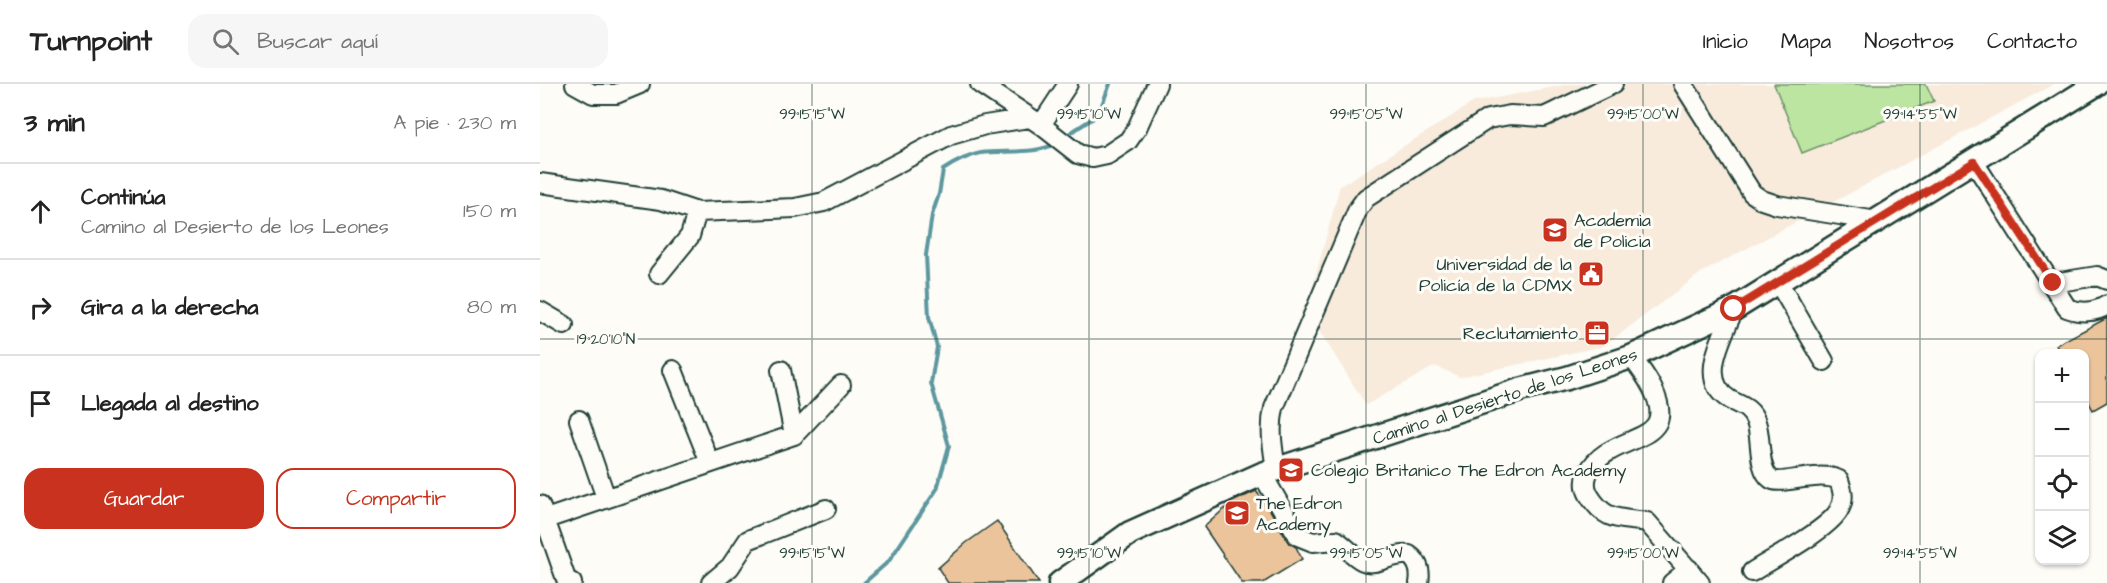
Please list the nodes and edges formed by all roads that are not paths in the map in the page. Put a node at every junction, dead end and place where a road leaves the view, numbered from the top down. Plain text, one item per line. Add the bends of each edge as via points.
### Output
1 (575, 84) edge
2 (639, 84) edge
3 (980, 84) edge
4 (1068, 84) edge
5 (1156, 84) edge
6 (1613, 84) edge
7 (1683, 84) edge
8 (2097, 84) edge
9 (1038, 124) junction
10 (1974, 162) junction
11 (540, 183) edge
12 (697, 212) junction
13 (1877, 221) junction
14 (659, 274) dead end
15 (2107, 280) edge
16 (1778, 282) junction
17 (2053, 283) junction
18 (2107, 305) edge
19 (1734, 309) junction
20 (540, 311) edge
21 (564, 325) dead end
22 (1631, 357) junction
23 (1824, 361) dead end
24 (673, 370) dead end
25 (781, 370) dead end
26 (841, 385) dead end
27 (579, 420) dead end
28 (794, 435) junction
29 (710, 463) junction
30 (1269, 472) junction
31 (606, 498) junction
32 (826, 509) dead end
33 (543, 512) edge
34 (1752, 572) dead end
35 (1695, 576) edge
36 (569, 581) edge
37 (711, 583) edge
38 (1060, 583) edge
39 (1419, 583) edge
40 (1672, 583) edge

1 - 2 street via 593,94 616,94
3 - 9 street
4 - 9 street
5 - 9 street via 1128,141 1100,157 1078,154
6 - 30 street via 1544,117 1488,120 1366,198 1274,408
7 - 13 street via 1752,193 1777,205
8 - 10 main road, Camino al Desierto de los Leones
9 - 12 street via 985,125 951,135 824,202 795,208
10 - 13 main road, Camino al Desierto de los Leones
10 - 17 street
11 - 12 street via 661,200
12 - 14 street via 690,236
13 - 16 main road, Camino al Desierto de los Leones
15 - 17 street via 2097,276
16 - 19 main road, Camino al Desierto de los Leones
16 - 23 street
17 - 18 street via 2067,308 2078,312
19 - 22 main road, Camino al Desierto de los Leones
19 - 34 street via 1713,364 1714,380 1720,392 1752,412 1766,471 1771,479 1780,481 1829,476 1839,480 1843,492 1840,508 1828,523
20 - 21 street
22 - 30 main road, Camino al Desierto de los Leones
22 - 35 street via 1653,388 1660,410 1658,422 1595,461 1585,480 1587,493 1602,512 1613,518 1647,522
24 - 29 street
25 - 28 street
26 - 28 street
27 - 31 street
28 - 29 street
29 - 31 street
30 - 38 main road, Camino al Desierto de los Leones via 1130,533
30 - 39 street via 1298,536 1312,542 1336,540 1365,562 1410,555 1418,564
31 - 33 street
32 - 37 street via 748,540 730,567
33 - 36 street
35 - 40 street

